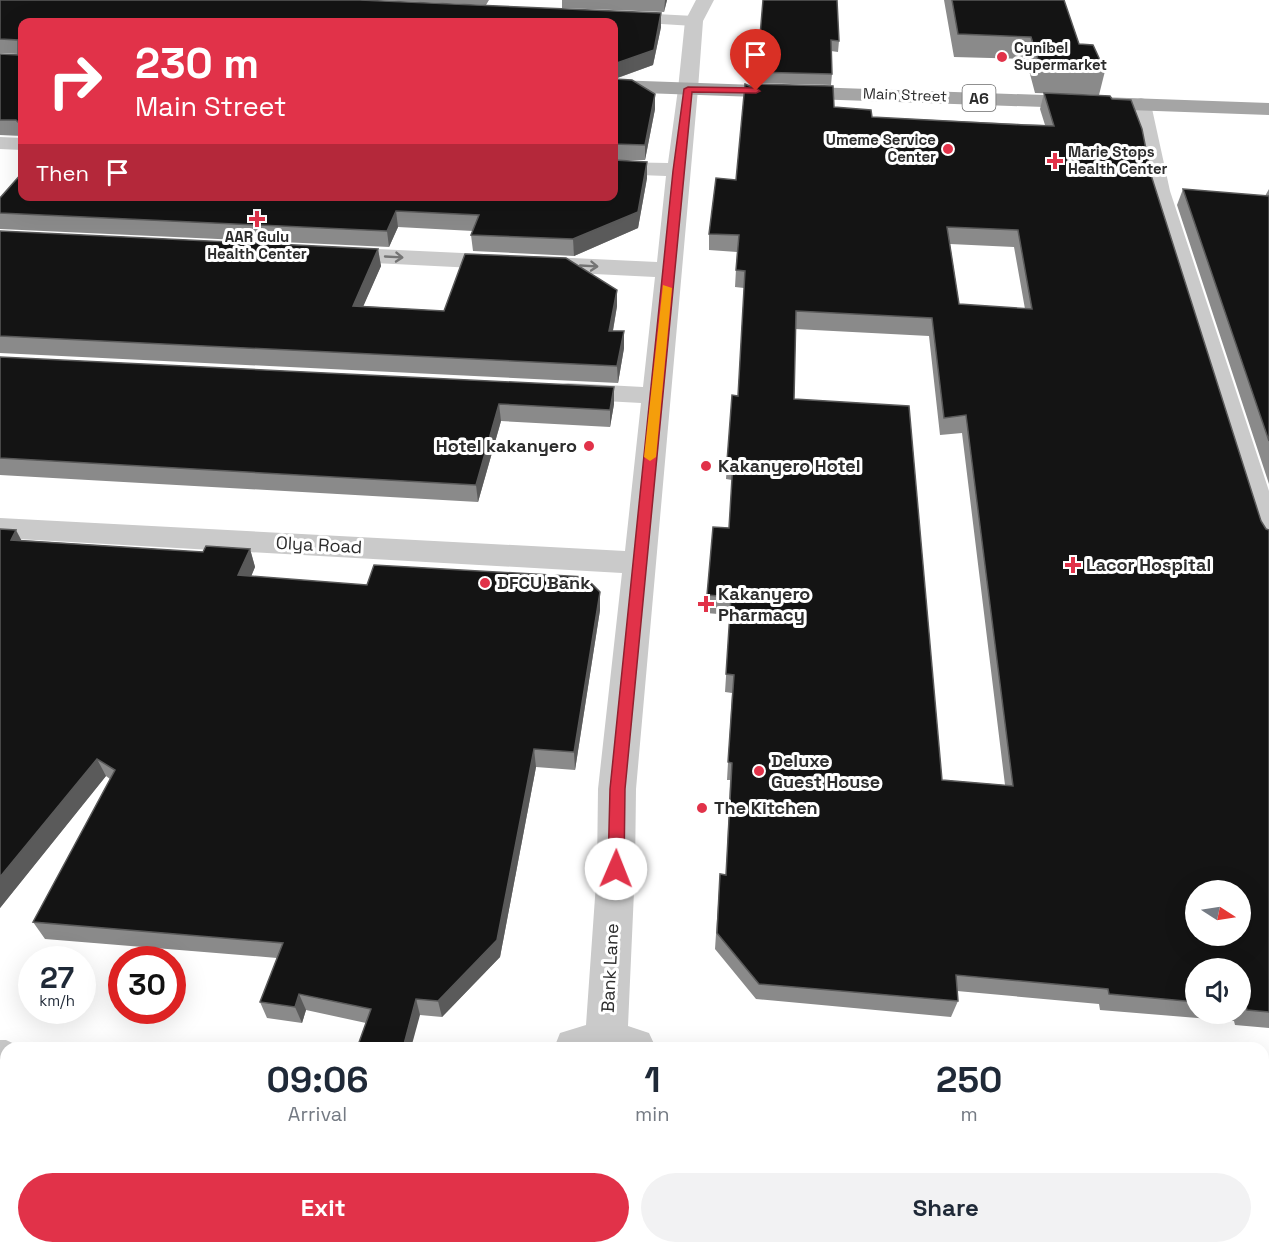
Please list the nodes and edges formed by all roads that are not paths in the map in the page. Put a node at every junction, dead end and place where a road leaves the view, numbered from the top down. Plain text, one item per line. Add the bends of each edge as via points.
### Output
1 (705, 0) edge
2 (604, 16) edge
3 (694, 21) junction
4 (618, 86) edge
5 (688, 89) junction
6 (1141, 104) junction
7 (1269, 109) edge
8 (0, 143) edge
9 (18, 144) edge
10 (618, 168) edge
11 (678, 171) junction
12 (310, 253) edge
13 (668, 270) junction
14 (539, 390) edge
15 (656, 396) junction
16 (0, 528) edge
17 (1269, 538) edge
18 (639, 563) junction
19 (606, 1042) edge

1 - 3 street, Bank Lane
2 - 3 street
3 - 5 street, Bank Lane
4 - 5 main road, Main Street / A6
5 - 6 main road, Main Street / A6
5 - 11 street, Bank Lane
6 - 7 main road, Main Street / A6
6 - 17 street via 1159,190
8 - 9 street
10 - 11 street
11 - 13 street, Bank Lane
12 -> 13 street
13 - 15 street, Bank Lane
14 - 15 street
15 - 18 street, Bank Lane
16 - 18 street, Olya Road
18 - 19 street, Bank Lane via 617,789

